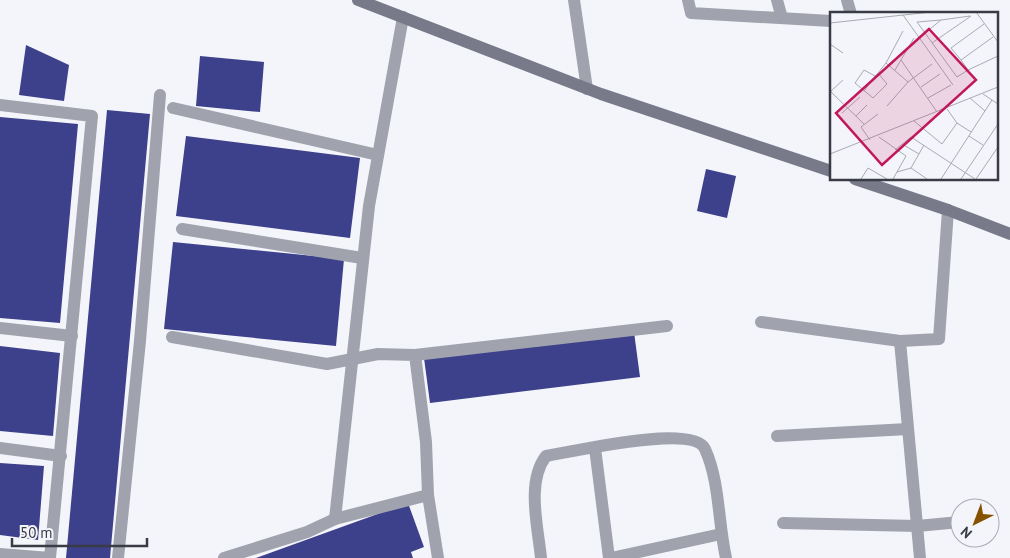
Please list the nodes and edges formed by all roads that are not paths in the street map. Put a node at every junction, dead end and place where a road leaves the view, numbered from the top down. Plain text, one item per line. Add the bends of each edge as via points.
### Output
1 (358, 0) edge
2 (574, 0) edge
3 (688, 0) edge
4 (777, 0) edge
5 (403, 17) junction
6 (782, 18) junction
7 (830, 21) edge
8 (587, 89) junction
9 (160, 95) dead end
10 (0, 106) edge
11 (173, 108) dead end
12 (378, 155) junction
13 (830, 171) edge
14 (862, 180) edge
15 (882, 183) edge
16 (948, 210) junction
17 (182, 229) dead end
18 (1010, 234) edge
19 (362, 258) junction
20 (761, 322) dead end
21 (667, 326) dead end
22 (0, 328) edge
23 (72, 336) junction
24 (172, 337) dead end
25 (900, 341) junction
26 (415, 355) junction
27 (353, 360) junction
28 (908, 429) junction
29 (777, 436) dead end
30 (0, 448) edge
31 (595, 448) junction
32 (61, 456) junction
33 (428, 495) junction
34 (335, 519) junction
35 (783, 523) dead end
36 (950, 523) edge
37 (917, 526) junction
38 (721, 534) junction
39 (0, 554) edge
40 (50, 558) edge
41 (118, 558) edge
42 (224, 558) edge
43 (438, 558) edge
44 (541, 558) edge
45 (610, 558) edge
46 (726, 558) edge
47 (920, 558) edge

1 - 5 street
2 - 8 street
3 - 6 street via 692,13
4 - 6 street
5 - 8 street
5 - 12 street
6 - 7 street
8 - 13 street
9 - 41 street
10 - 23 street via 92,116
11 - 12 street
12 - 19 street
14 - 15 street
15 - 16 street
16 - 18 street
16 - 25 street via 939,339
17 - 19 street
19 - 27 street
20 - 25 street
21 - 26 street
22 - 23 street
23 - 32 street
24 - 27 street via 327,364
25 - 28 street
26 - 27 street via 378,354
26 - 33 street via 426,442
27 - 34 street
28 - 29 street
28 - 37 street
30 - 32 street
31 - 38 street via 655,438 692,439 705,447 715,486
31 - 44 street via 546,456 538,466 535,498
31 - 45 street
32 - 40 street
33 - 34 street
33 - 43 street
34 - 42 street via 307,532
35 - 37 street
36 - 37 street
37 - 47 street
38 - 45 street
38 - 46 street
39 - 40 street

